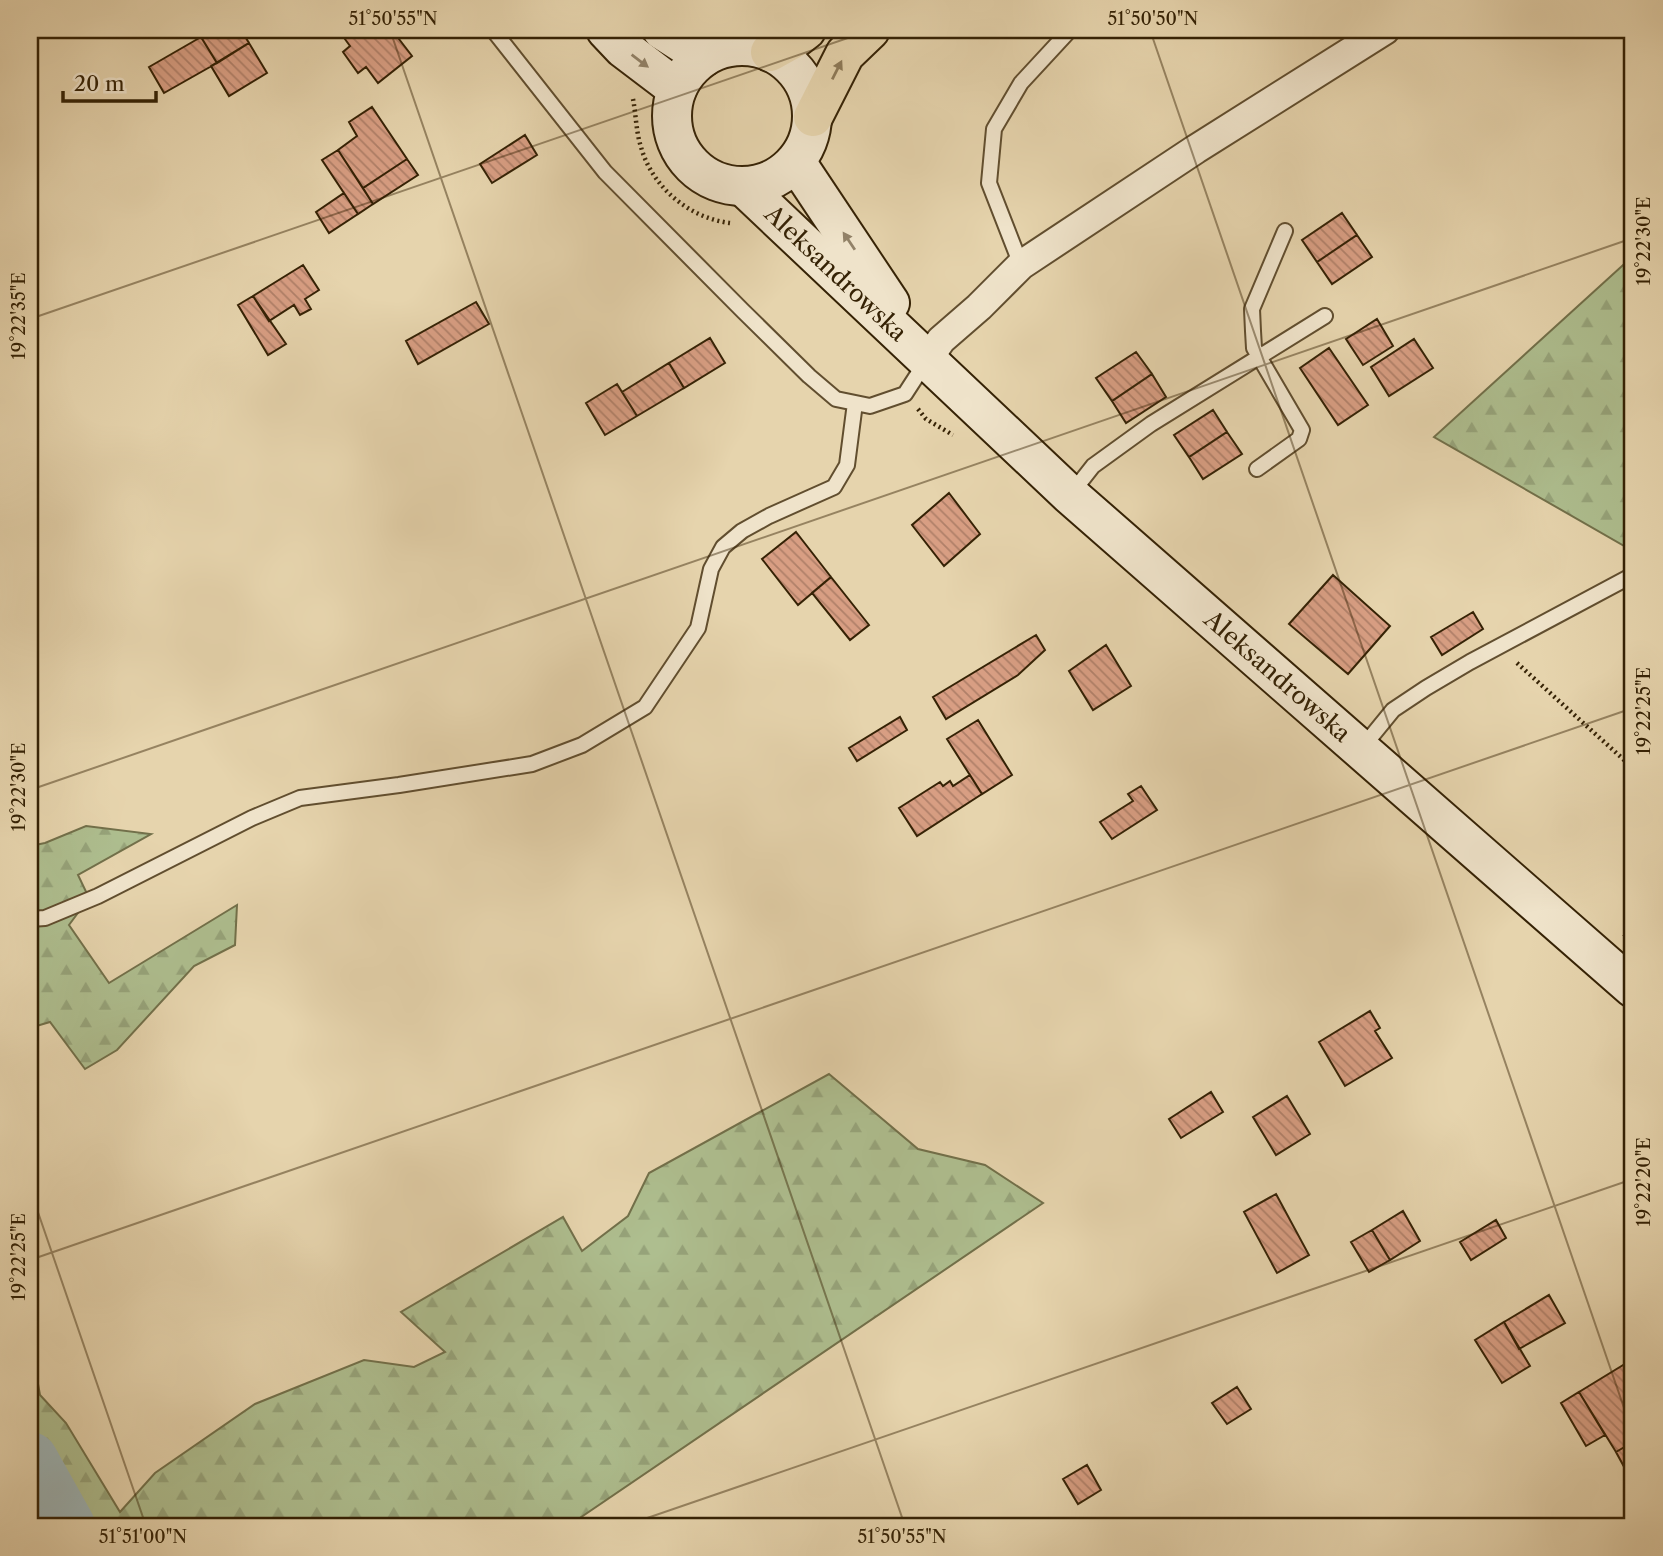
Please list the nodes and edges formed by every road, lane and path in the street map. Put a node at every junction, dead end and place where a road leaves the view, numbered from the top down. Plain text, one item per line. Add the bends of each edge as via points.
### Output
1 (494, 30) edge
2 (606, 30) edge
3 (662, 30) edge
4 (806, 30) edge
5 (870, 30) edge
6 (1070, 30) edge
7 (1385, 30) edge
8 (770, 52) junction
9 (704, 57) junction
10 (677, 89) junction
11 (813, 117) junction
12 (796, 162) junction
13 (744, 187) junction
14 (1285, 231) dead end
15 (1021, 265) junction
16 (1325, 316) dead end
17 (1259, 357) junction
18 (928, 359) junction
19 (855, 403) junction
20 (1257, 469) dead end
21 (1070, 495) junction
22 (1633, 575) edge
23 (1499, 647) junction
24 (1361, 750) junction
25 (1633, 768) edge
26 (30, 919) edge
27 (1633, 988) edge

1 - 19 lane via 605,172 809,376 836,399
2 -> 10 main road
3 - 9 main road
4 - 8 highway
11 -> 5 highway via 845,54
6 - 15 lane via 1021,83 994,129 989,183
7 - 15 street
8 - 9 main road via 748,46 725,48
8 - 11 main road via 788,62 801,78
9 - 10 main road
10 - 13 main road via 674,135 684,156 700,173 721,184
11 - 12 main road via 808,141
12 - 13 main road via 782,175
18 -> 12 main road, Aleksandrowska
13 - 18 main road, Aleksandrowska
14 - 17 lane via 1251,309
15 - 18 street via 940,340
16 - 17 lane
17 - 20 lane via 1303,430 1299,439
17 - 21 lane via 1093,466
18 - 19 lane via 905,394 870,406
18 - 21 main road, Aleksandrowska
19 - 26 lane via 847,465 834,487 769,516 723,547 711,569 698,628 645,707 582,745 533,764 300,798 98,896 44,918
21 - 24 main road, Aleksandrowska
22 - 23 lane
23 - 24 lane via 1393,710
23 - 25 path
24 - 27 main road, Aleksandrowska

